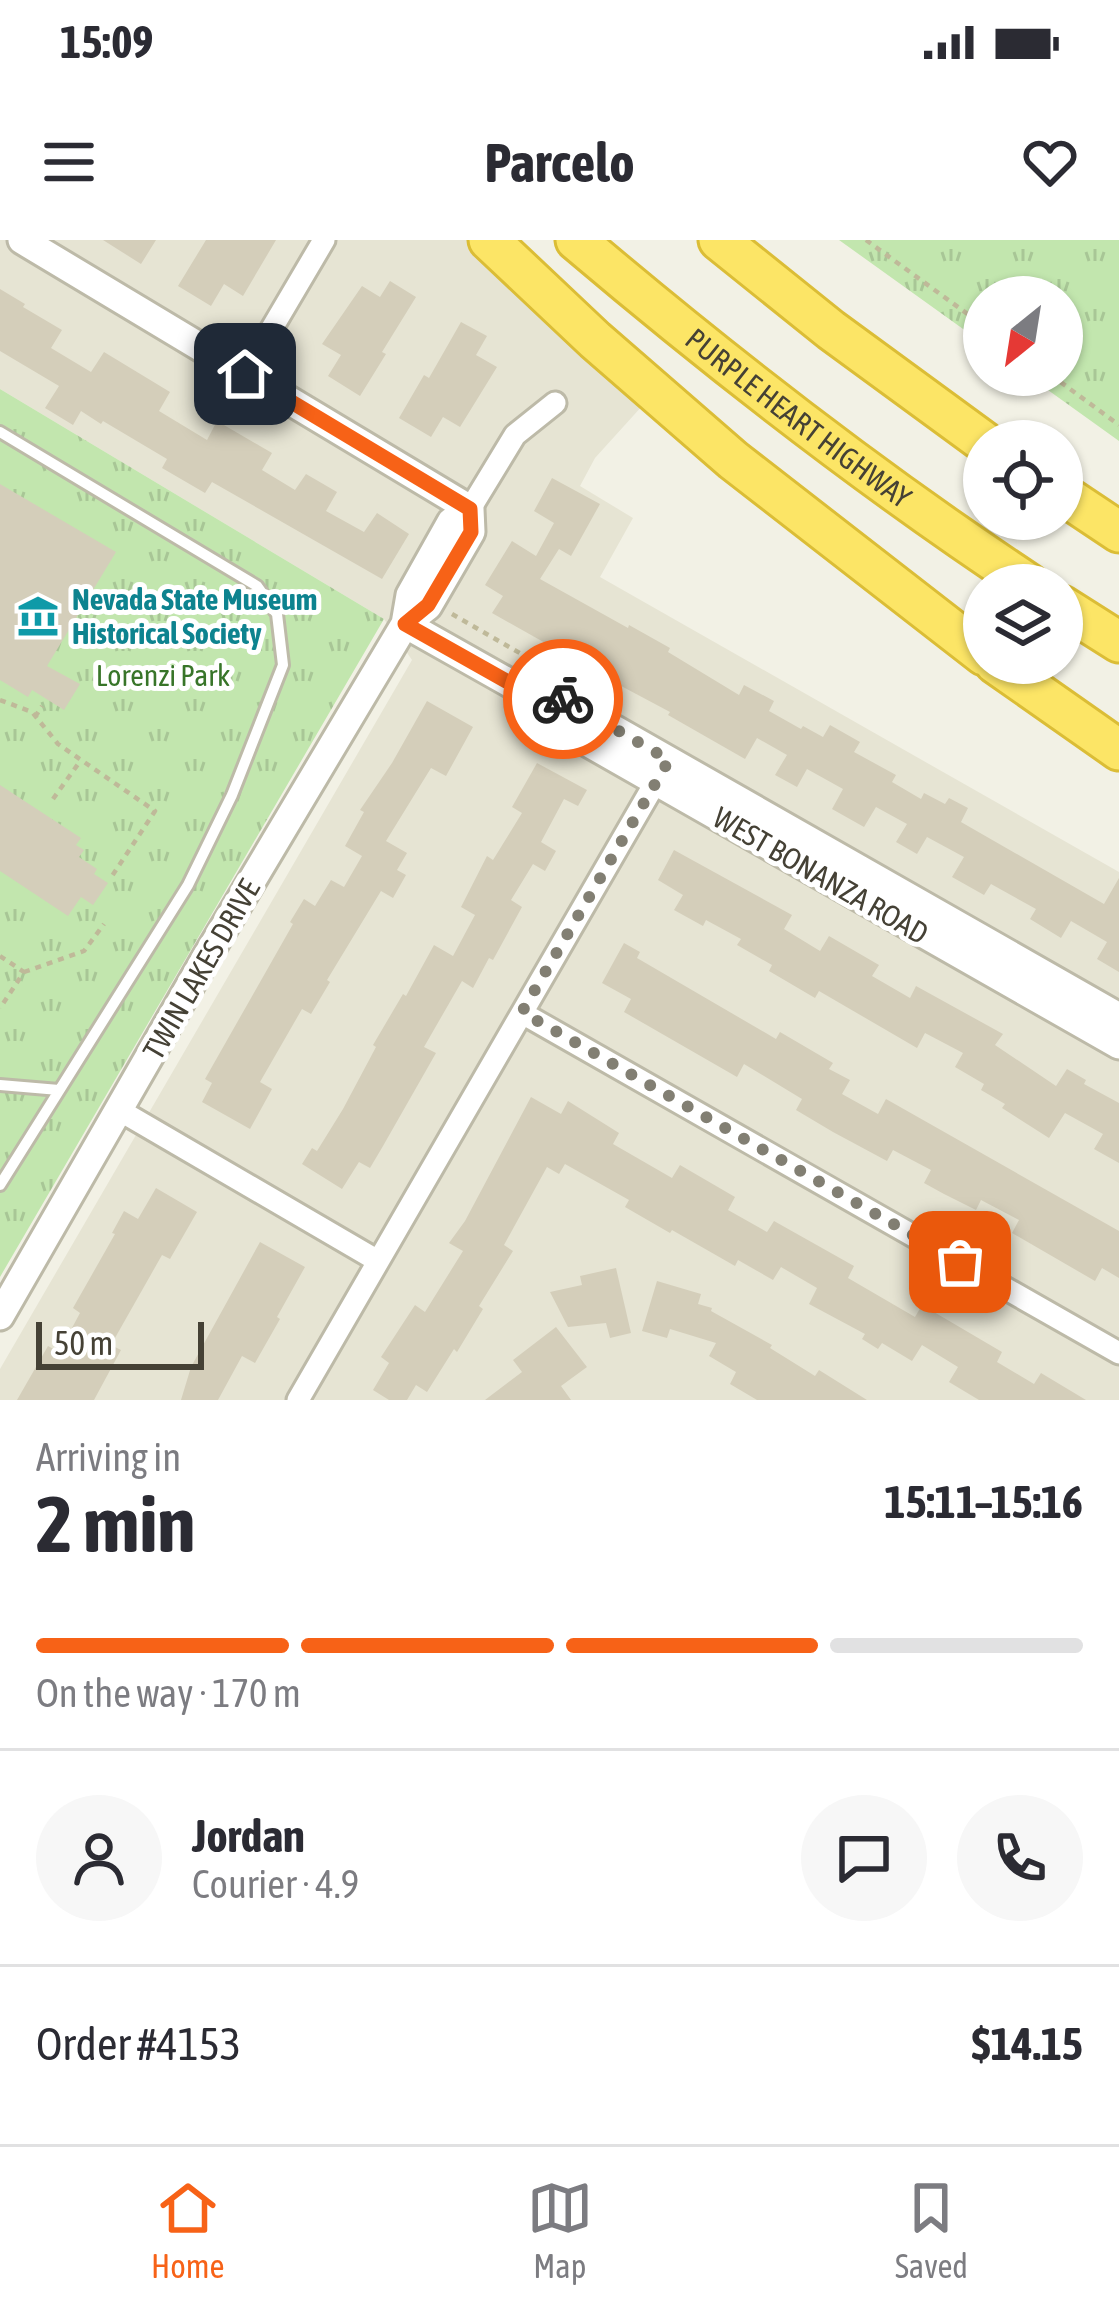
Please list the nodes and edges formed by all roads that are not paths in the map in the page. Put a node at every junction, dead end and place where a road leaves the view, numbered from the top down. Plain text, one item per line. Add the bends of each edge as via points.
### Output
1 (324, 240) edge
2 (490, 240) edge
3 (576, 240) edge
4 (719, 240) edge
5 (26, 241) edge
6 (245, 374) junction
7 (555, 404) dead end
8 (963, 427) edge
9 (0, 432) edge
10 (1083, 508) edge
11 (470, 509) junction
12 (1119, 532) edge
13 (1000, 564) edge
14 (1083, 619) edge
15 (405, 624) junction
16 (963, 639) edge
17 (1119, 642) edge
18 (1025, 684) edge
19 (1119, 749) edge
20 (663, 771) junction
21 (880, 894) junction
22 (522, 1012) junction
23 (1119, 1017) edge
24 (1119, 1046) edge
25 (0, 1085) edge
26 (58, 1090) junction
27 (119, 1110) junction
28 (0, 1186) edge
29 (378, 1261) junction
30 (0, 1316) edge
31 (1119, 1353) edge
32 (298, 1400) edge

1 - 6 street
2 - 16 highway via 734,460
3 - 13 highway, PURPLE HEART HIGHWAY via 836,450
4 - 8 highway
5 - 6 street
6 - 11 street
7 - 11 street, TWIN LAKES DRIVE via 515,435
9 - 26 lane via 257,586 277,614 283,665 188,885
10 - 12 highway
11 - 15 street, TWIN LAKES DRIVE via 451,522 410,595
14 - 17 highway
15 - 20 street, WEST BONANZA ROAD via 531,695 544,717
15 - 27 street, TWIN LAKES DRIVE
18 - 19 highway
20 - 21 street, WEST BONANZA ROAD
20 - 22 street
21 - 23 street, WEST BONANZA ROAD
21 - 24 street, WEST BONANZA ROAD
22 - 29 street
22 - 31 street
25 - 26 lane
26 - 28 lane
27 - 29 street
27 - 30 street, TWIN LAKES DRIVE
29 - 32 street

